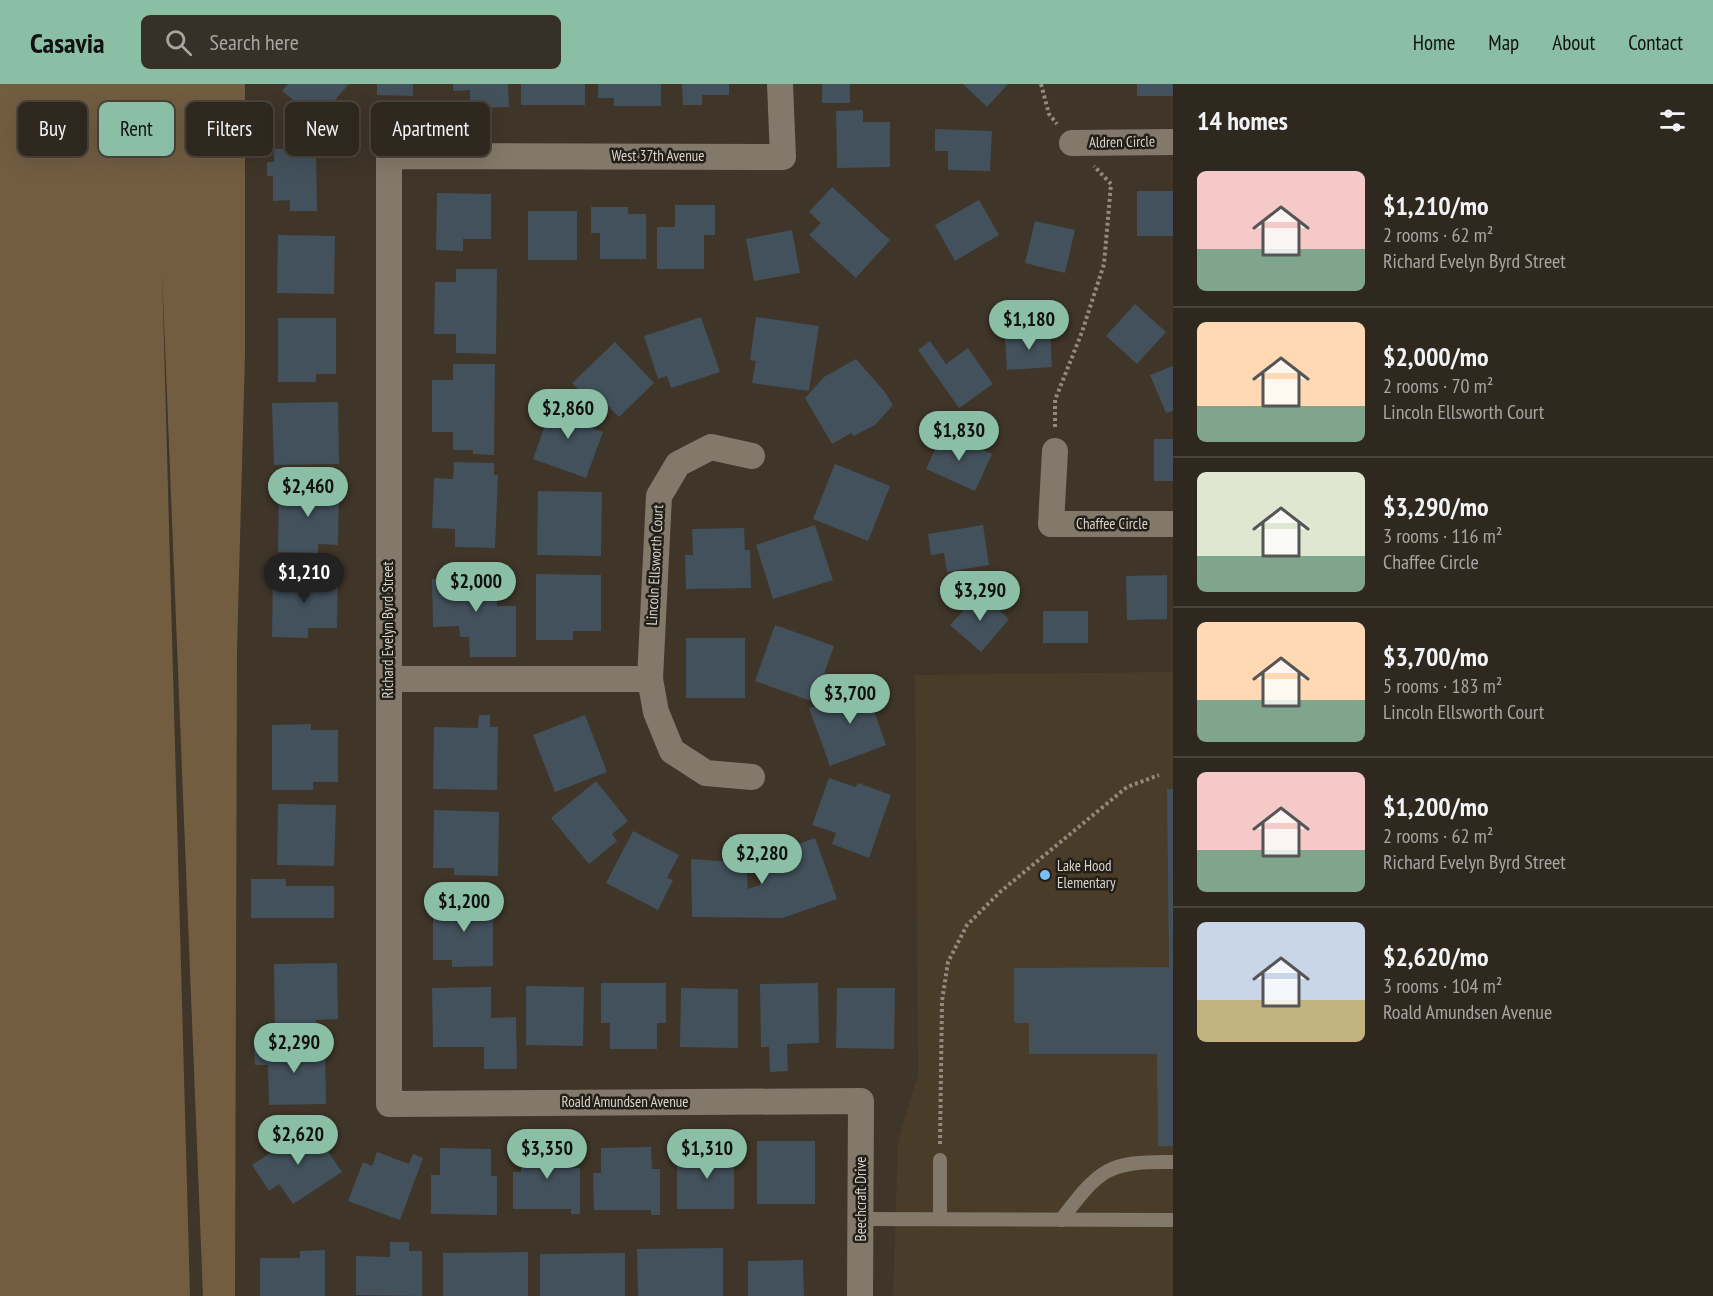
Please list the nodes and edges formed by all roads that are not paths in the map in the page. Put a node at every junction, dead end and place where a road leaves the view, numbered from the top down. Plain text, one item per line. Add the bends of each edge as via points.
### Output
1 (780, 84) edge
2 (1173, 142) edge
3 (1072, 143) road end
4 (388, 156) joint
5 (1055, 441) road end
6 (752, 456) dead end
7 (1173, 524) edge
8 (388, 679) junction
9 (650, 679) junction
10 (752, 777) dead end
11 (861, 1101) joint
12 (389, 1104) joint
13 (940, 1160) road end
14 (1173, 1162) edge
15 (861, 1219) junction
16 (940, 1219) junction
17 (1061, 1220) junction
18 (1173, 1220) edge
19 (860, 1296) edge

1 - 4 street, West 37th Avenue via 783,157
2 - 3 street, Aldren Circle
4 - 8 street, Richard Evelyn Byrd Street
5 - 7 street, Chaffee Circle via 1051,524
6 - 9 street, Lincoln Ellsworth Court via 711,447 678,464 659,496
8 - 9 street
8 - 12 street, Richard Evelyn Byrd Street
9 - 10 street, Lincoln Ellsworth Court via 656,712 672,751 706,773
11 - 12 street, Roald Amundsen Avenue
11 - 15 street, Beechcraft Drive
13 - 16 lane
14 - 17 lane via 1134,1161 1115,1166 1086,1188
15 - 16 lane
15 - 19 street, Beechcraft Drive
16 - 17 lane
17 - 18 lane

